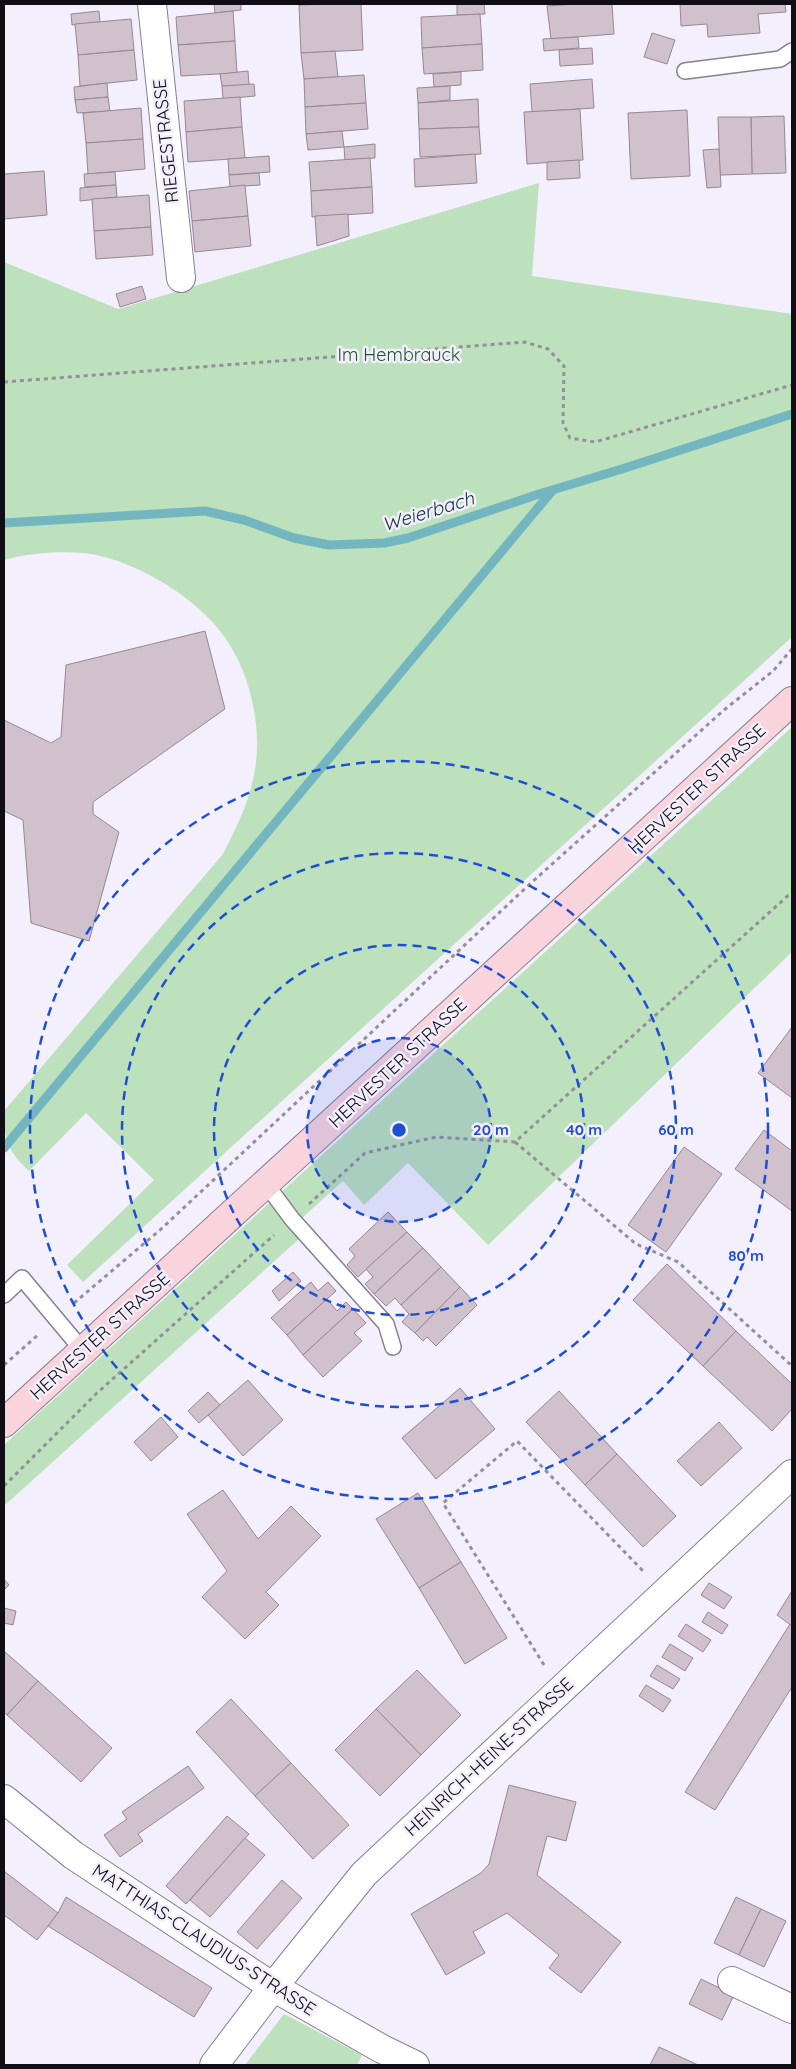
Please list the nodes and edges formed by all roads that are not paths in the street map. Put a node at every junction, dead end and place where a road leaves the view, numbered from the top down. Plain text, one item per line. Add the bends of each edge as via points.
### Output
1 (152, 4) edge
2 (792, 51) edge
3 (685, 71) dead end
4 (181, 278) dead end
5 (792, 701) edge
6 (266, 1184) junction
7 (4, 1295) edge
8 (393, 1348) dead end
9 (84, 1352) junction
10 (4, 1423) edge
11 (792, 1474) edge
12 (4, 1799) edge
13 (732, 1981) dead end
14 (273, 1987) junction
15 (792, 2009) edge
16 (379, 2057) edge
17 (214, 2065) edge
18 (415, 2065) edge

1 - 4 street, RIEGESTRASSE
2 - 3 lane via 780,59
5 - 6 main road, HERVESTER STRASSE
6 - 8 lane via 292,1219 386,1324
6 - 9 main road, HERVESTER STRASSE
7 - 9 lane via 22,1278
9 - 10 main road, HERVESTER STRASSE
11 - 14 street, HEINRICH-HEINE-STRASSE via 364,1874
12 - 14 street, MATTHIAS-CLAUDIUS-STRASSE via 73,1855
13 - 15 street
14 - 16 street, MATTHIAS-CLAUDIUS-STRASSE
14 - 17 street, HEINRICH-HEINE-STRASSE
16 - 18 street, MATTHIAS-CLAUDIUS-STRASSE

